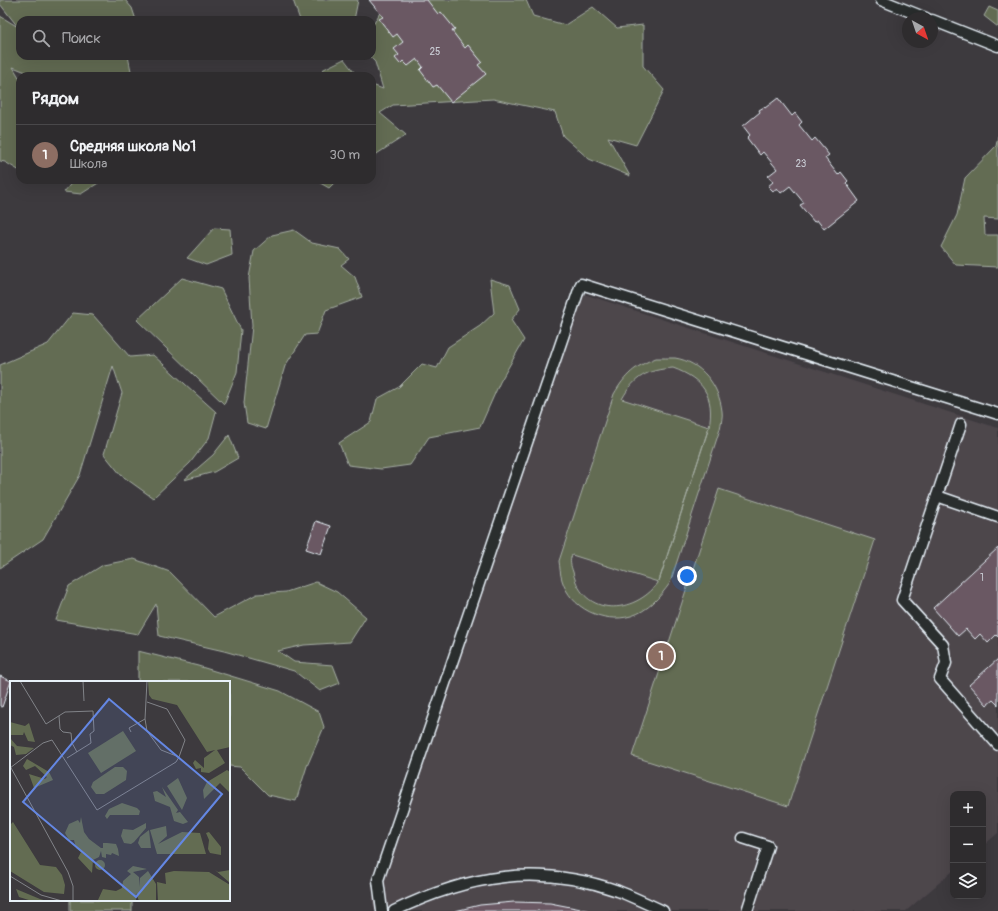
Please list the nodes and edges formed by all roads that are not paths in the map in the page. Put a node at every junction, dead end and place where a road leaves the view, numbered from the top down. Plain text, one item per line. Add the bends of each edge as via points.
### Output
1 (881, 0) edge
2 (911, 12) edge
3 (938, 22) edge
4 (998, 46) edge
5 (998, 414) edge
6 (961, 424) dead end
7 (937, 496) junction
8 (998, 517) edge
9 (998, 745) edge
10 (743, 838) dead end
11 (382, 911) edge
12 (394, 911) edge
13 (662, 911) edge
14 (747, 911) edge

1 - 2 lane
3 - 4 lane
5 - 11 lane via 581,284 378,880
6 - 7 lane
7 - 8 lane
7 - 9 lane via 902,600 943,645 946,663 940,680
10 - 14 lane via 768,846
12 - 13 lane via 422,897 466,882 508,875 544,875 618,891

